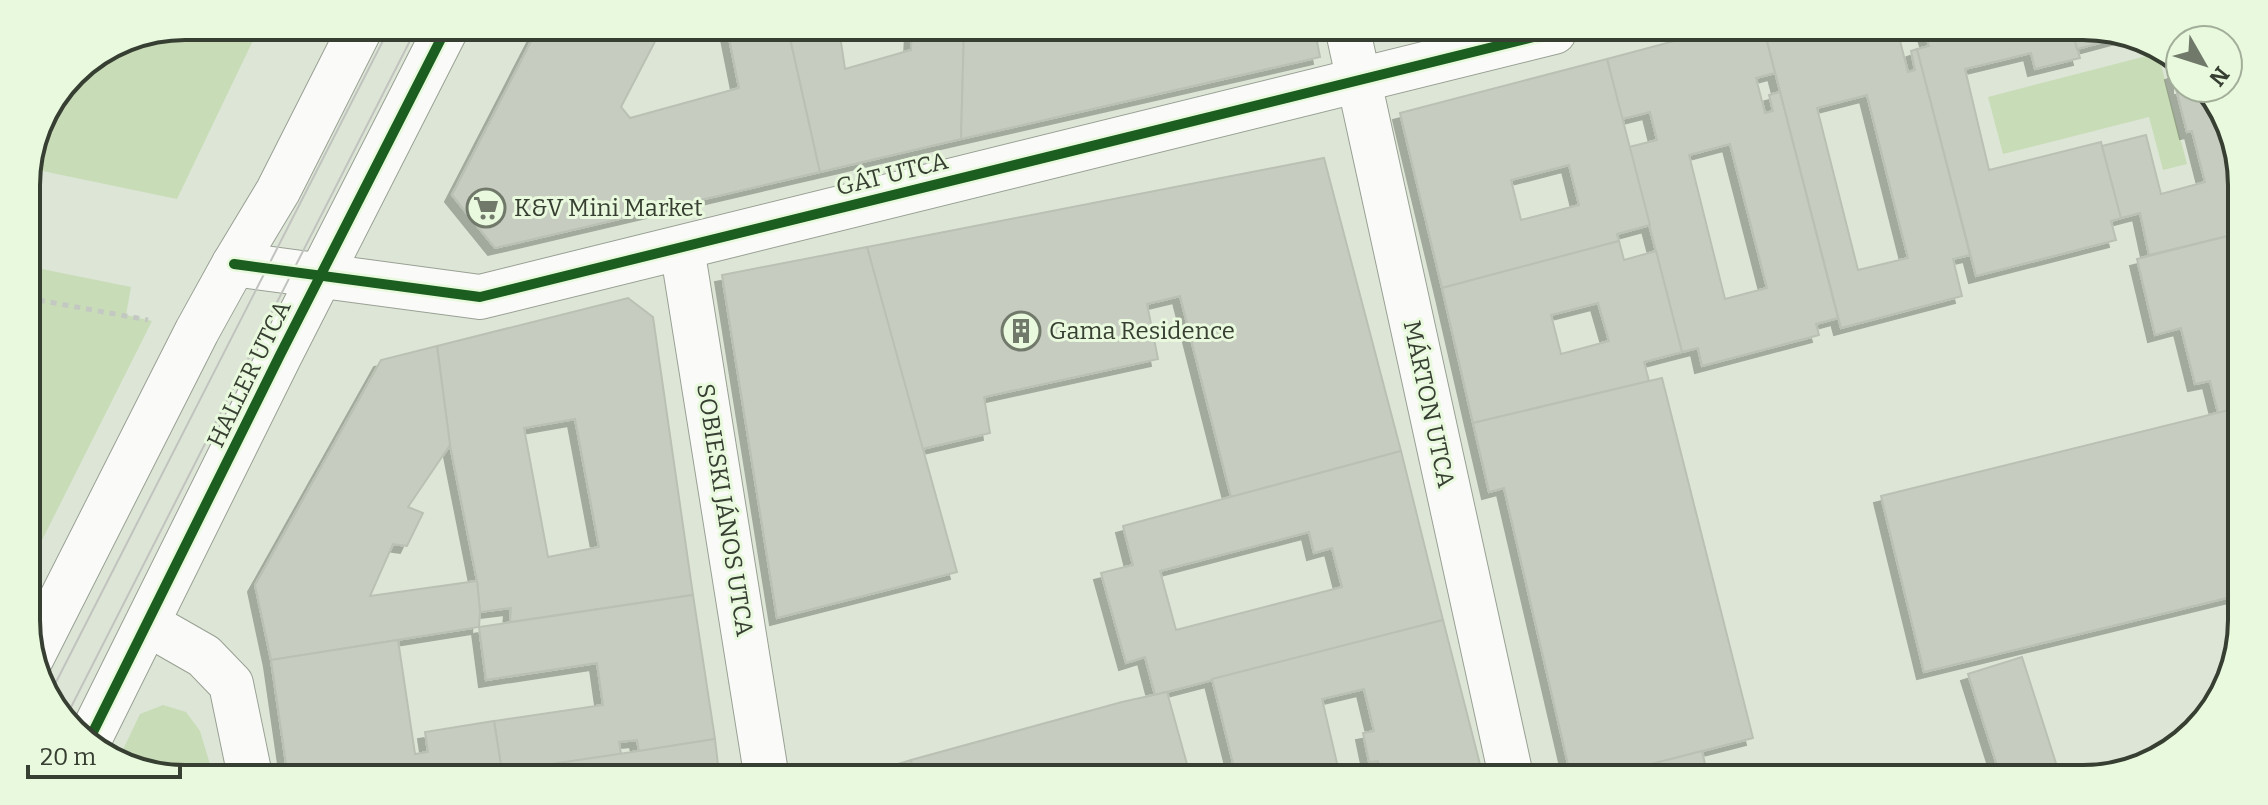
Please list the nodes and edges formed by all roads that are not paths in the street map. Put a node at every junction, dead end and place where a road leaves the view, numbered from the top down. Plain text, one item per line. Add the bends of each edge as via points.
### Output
1 (354, 40) edge
2 (440, 40) edge
3 (1350, 40) edge
4 (1521, 40) edge
5 (1358, 79) junction
6 (682, 248) junction
7 (234, 264) junction
8 (321, 275) junction
9 (148, 624) junction
10 (41, 639) edge
11 (93, 732) edge
12 (248, 765) edge
13 (765, 765) edge
14 (1509, 765) edge

1 - 7 street via 278,191
2 - 8 street, HALLER UTCA
3 - 5 street, MÁRTON UTCA
4 - 5 street, GÁT UTCA
5 - 6 street, GÁT UTCA
5 - 14 street, MÁRTON UTCA
6 - 8 street, GÁT UTCA via 480,297
6 - 13 street, SOBIESKI JÁNOS UTCA
7 - 8 street, GÁT UTCA
7 - 10 street
8 - 9 street, HALLER UTCA
9 - 11 street, HALLER UTCA
9 - 12 street via 204,656 231,684

